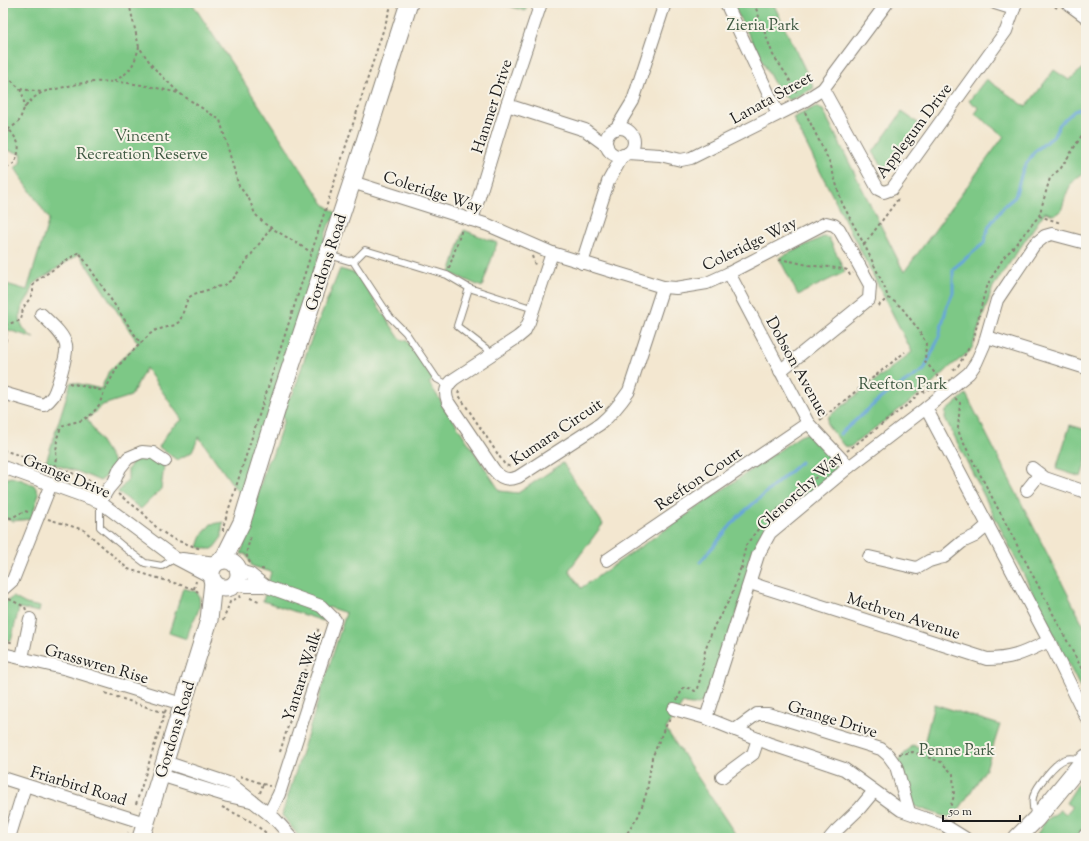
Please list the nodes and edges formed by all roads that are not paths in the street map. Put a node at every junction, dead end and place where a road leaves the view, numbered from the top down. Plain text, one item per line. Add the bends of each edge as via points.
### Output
1 (409, 3) edge
2 (541, 3) edge
3 (665, 3) edge
4 (726, 3) edge
5 (887, 3) edge
6 (995, 3) edge
7 (1067, 3) edge
8 (1015, 6) edge
9 (1086, 17) edge
10 (823, 90) junction
11 (633, 102) junction
12 (507, 105) junction
13 (778, 114) junction
14 (585, 130) junction
15 (614, 130) junction
16 (632, 136) junction
17 (608, 148) junction
18 (626, 154) junction
19 (660, 155) junction
20 (352, 182) junction
21 (608, 182) junction
22 (472, 220) junction
23 (1086, 243) edge
24 (319, 253) junction
25 (552, 253) junction
26 (353, 261) junction
27 (582, 263) junction
28 (730, 273) junction
29 (663, 287) junction
30 (469, 288) junction
31 (534, 309) junction
32 (42, 314) dead end
33 (986, 337) junction
34 (493, 354) junction
35 (1086, 368) edge
36 (780, 370) junction
37 (454, 387) junction
38 (3, 393) edge
39 (926, 408) junction
40 (810, 425) junction
41 (165, 461) dead end
42 (849, 467) junction
43 (6, 470) edge
44 (51, 484) junction
45 (1027, 490) dead end
46 (1086, 492) edge
47 (100, 502) junction
48 (988, 525) junction
49 (869, 557) dead end
50 (175, 558) junction
51 (607, 560) dead end
52 (227, 575) junction
53 (750, 583) junction
54 (6, 594) edge
55 (30, 619) road end
56 (1049, 642) junction
57 (3, 654) edge
58 (22, 658) junction
59 (175, 702) junction
60 (674, 708) dead end
61 (1086, 717) edge
62 (706, 718) junction
63 (735, 730) junction
64 (758, 739) junction
65 (1085, 759) edge
66 (157, 768) junction
67 (722, 777) dead end
68 (3, 778) edge
69 (25, 786) junction
70 (874, 791) junction
71 (908, 812) junction
72 (269, 814) junction
73 (1036, 820) junction
74 (139, 826) edge
75 (1086, 834) edge
76 (9, 838) edge
77 (292, 838) edge
78 (830, 838) edge
79 (966, 838) edge
80 (1017, 838) edge
81 (1028, 838) edge
82 (1083, 838) edge

1 - 20 street, Gordons Road
2 - 12 street, Hanmer Drive
3 - 11 street
4 - 13 street
5 - 10 street, Lanata Street
6 - 8 street
7 - 9 street
8 - 10 street, Applegum Drive via 1003,36 892,189 884,192 878,189
10 - 13 street, Lanata Street
11 - 15 street
11 - 16 street
12 - 14 street
12 - 22 street, Hanmer Drive
13 - 19 street, Lanata Street via 691,158 681,160
14 - 15 street
14 - 17 street
15 - 16 street via 625,129
15 - 17 street via 607,137
16 - 18 street via 633,147
16 - 19 street, Lanata Street
17 - 18 street via 615,155
17 - 21 street
18 - 19 street, Lanata Street
18 - 21 street
20 - 22 street, Coleridge Way
20 - 24 street, Gordons Road
21 - 27 street
22 - 25 street, Coleridge Way
23 - 33 street, Glenorchy Way via 1052,234 1034,245 997,300
24 - 26 lane
24 - 52 street, Gordons Road via 247,527
25 - 27 street, Coleridge Way
25 - 31 street
26 - 30 lane via 365,250 447,275
26 - 37 lane via 390,317 406,333 438,379
27 - 29 street, Coleridge Way
28 - 29 street, Coleridge Way via 693,286
28 - 36 street, Dobson Avenue
28 - 36 street, Coleridge Way via 826,223 839,229 870,285 869,299
29 - 37 street, Kumara Circuit via 629,391 620,406 600,424 518,477 511,480 498,476 448,402 446,396
30 - 31 lane
30 - 34 lane via 457,326
31 - 34 street via 524,332
32 - 38 street via 58,330 67,347 54,395 44,405
33 - 35 street
33 - 39 street, Glenorchy Way via 976,363 969,373 943,385
34 - 37 street via 454,379
36 - 40 street, Dobson Avenue
39 - 42 street, Glenorchy Way
39 - 48 street
40 - 42 street, Dobson Avenue
40 - 51 street, Reefton Court
41 - 47 street via 153,453 142,452 128,458
42 - 53 street, Glenorchy Way via 770,533 761,549
43 - 44 street, Grange Drive
44 - 47 street, Grange Drive
44 - 54 street
45 - 46 street via 1036,472 1045,478
47 - 50 street, Grange Drive
47 - 50 lane via 100,527 145,563 162,566
48 - 49 street via 944,557 916,568
48 - 56 street
50 - 52 street, Grange Drive
50 - 52 street, Grange Drive
52 - 59 street, Gordons Road via 215,623
52 - 72 street, Yantara Walk via 321,606 335,620 279,794
53 - 56 street, Methven Avenue via 987,659 1015,657
53 - 62 street, Glenorchy Way
55 - 58 street
56 - 61 street
57 - 58 street, Grasswren Rise
58 - 59 street, Grasswren Rise
59 - 66 street, Gordons Road
60 - 62 street
62 - 63 street
63 - 64 street
63 - 71 street, Grange Drive via 757,714 768,714 880,749 896,766
64 - 67 street via 753,754
64 - 70 street via 844,769
65 - 73 street
66 - 72 street via 231,784
66 - 74 street, Gordons Road
68 - 69 street, Friarbird Road
69 - 74 street, Friarbird Road
69 - 76 street
70 - 71 street
70 - 78 street
71 - 79 street via 944,825
72 - 77 street
73 - 80 street
73 - 81 street
75 - 82 street

